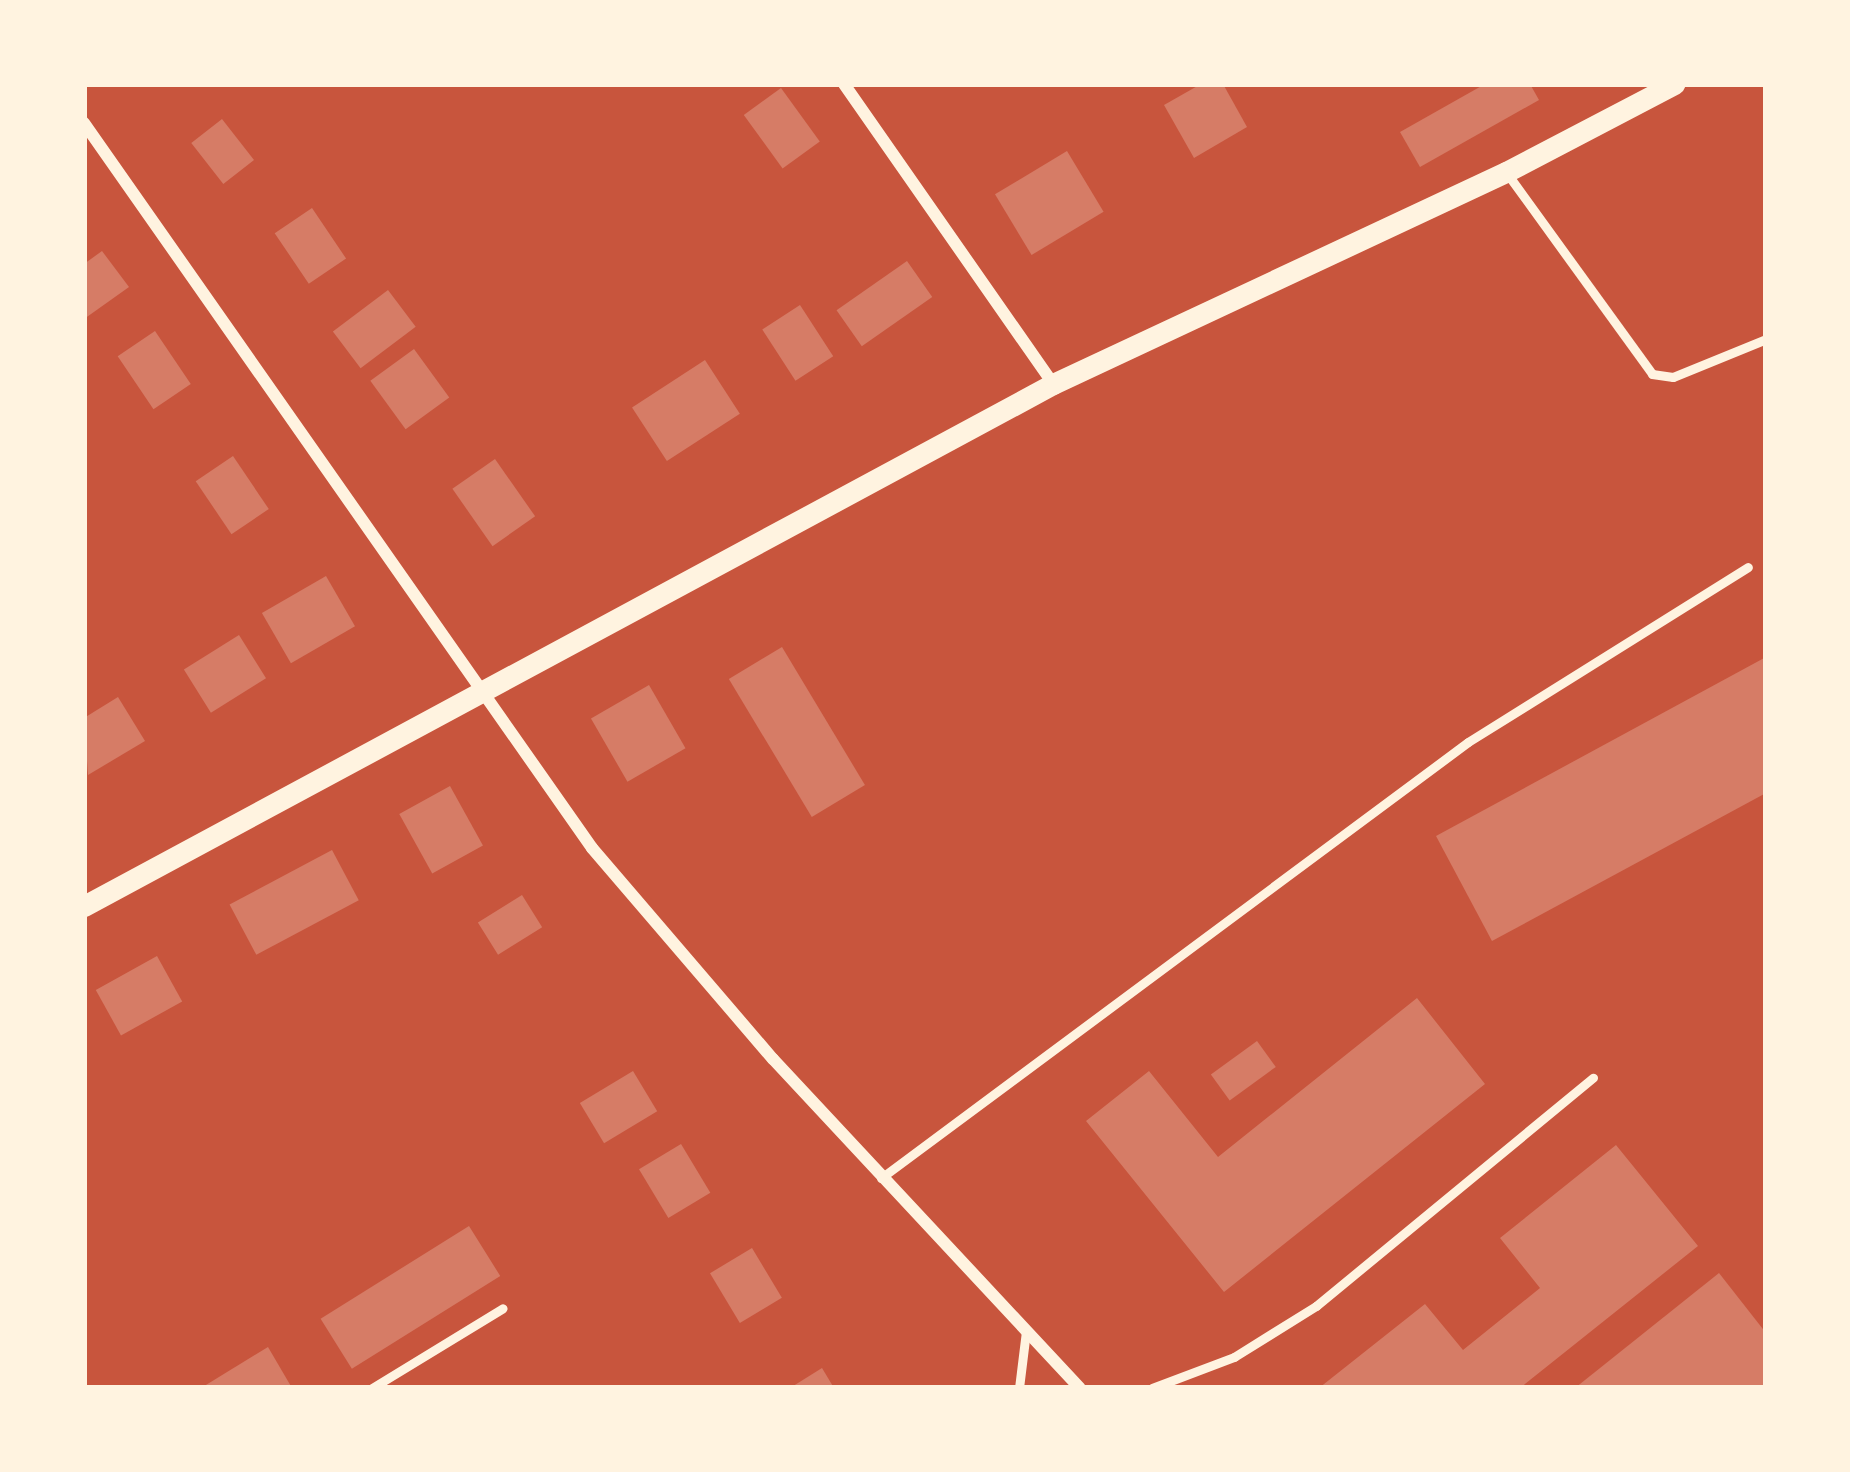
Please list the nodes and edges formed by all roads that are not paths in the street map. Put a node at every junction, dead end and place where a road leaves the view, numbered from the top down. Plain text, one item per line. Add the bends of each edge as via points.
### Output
1 (844, 84) edge
2 (1674, 84) edge
3 (84, 123) edge
4 (1506, 172) junction
5 (1766, 339) edge
6 (1053, 384) junction
7 (1748, 567) dead end
8 (487, 692) junction
9 (84, 906) edge
10 (1593, 1078) dead end
11 (880, 1178) junction
12 (503, 1308) dead end
13 (1027, 1325) junction
14 (372, 1388) edge
15 (1019, 1388) edge
16 (1080, 1388) edge
17 (1152, 1388) edge

1 - 6 street
2 - 4 street
3 - 8 street
4 - 5 lane via 1652,374 1672,376
4 - 6 street
6 - 8 street
7 - 11 lane via 1468,742
8 - 9 street
8 - 11 street via 592,848
10 - 17 lane via 1316,1306 1234,1357
11 - 13 street
12 - 14 lane
13 - 15 lane
13 - 16 street

